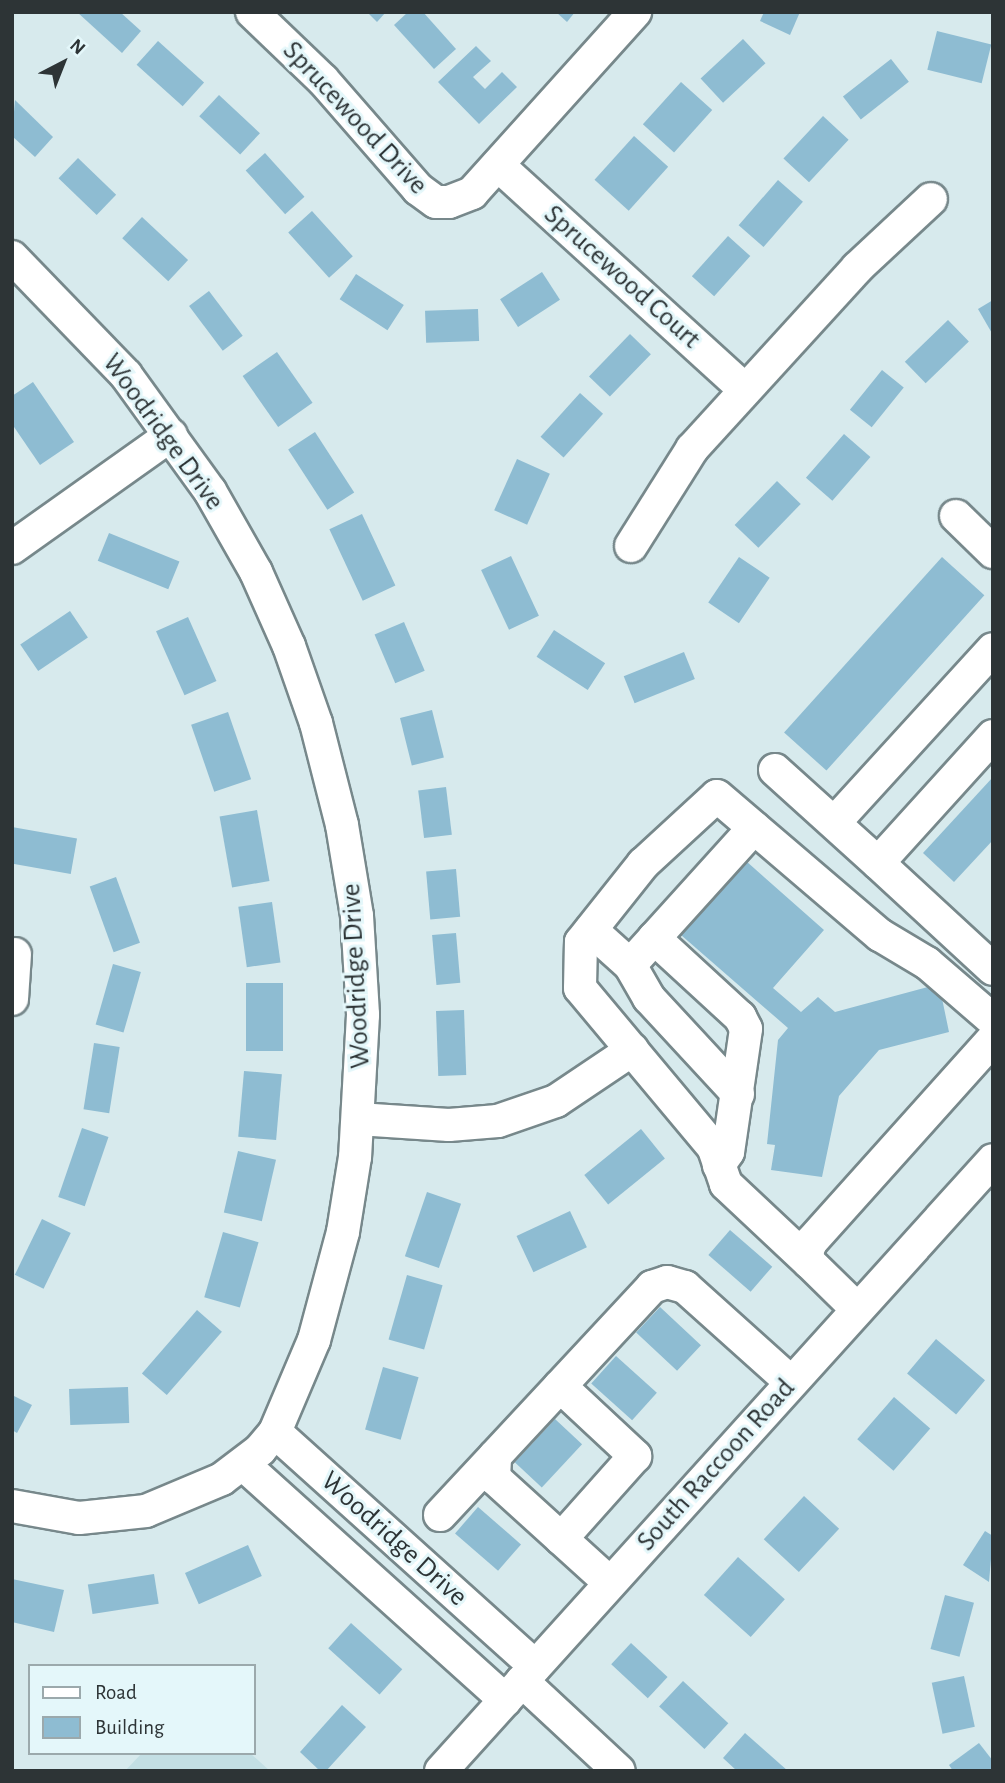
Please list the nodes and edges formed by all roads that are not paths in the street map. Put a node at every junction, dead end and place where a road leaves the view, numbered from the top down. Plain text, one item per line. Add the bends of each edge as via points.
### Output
1 (252, 12) edge
2 (635, 12) edge
3 (498, 165) junction
4 (931, 199) dead end
5 (12, 257) edge
6 (745, 390) junction
7 (171, 435) junction
8 (956, 516) dead end
9 (631, 546) dead end
10 (12, 548) edge
11 (993, 552) edge
12 (993, 649) edge
13 (993, 736) edge
14 (775, 770) dead end
15 (835, 822) junction
16 (754, 828) junction
17 (878, 863) junction
18 (591, 930) junction
19 (654, 938) junction
20 (15, 954) dead end
21 (630, 965) junction
22 (993, 969) edge
23 (12, 999) edge
24 (993, 1020) edge
25 (993, 1039) edge
26 (620, 1059) junction
27 (738, 1094) junction
28 (358, 1119) junction
29 (993, 1160) edge
30 (719, 1164) junction
31 (809, 1262) junction
32 (857, 1309) junction
33 (791, 1382) junction
34 (560, 1386) junction
35 (275, 1432) junction
36 (495, 1456) junction
37 (243, 1464) junction
38 (12, 1506) edge
39 (440, 1516) dead end
40 (561, 1539) junction
41 (610, 1583) junction
42 (521, 1683) junction
43 (441, 1771) edge
44 (619, 1771) edge

1 - 3 street, Sprucewood Drive via 323,80 429,198 459,200
2 - 3 street, Sprucewood Drive
3 - 6 street, Sprucewood Court
4 - 6 street via 856,268
5 - 7 street, Woodridge Drive via 126,375
6 - 9 street via 677,467
7 - 10 street
7 - 28 street, Woodridge Drive via 210,491 256,572 316,723 342,825 357,916 363,1015
8 - 11 street
12 - 15 street
13 - 17 street
14 - 15 street
15 - 17 street
16 - 18 street via 717,796 643,864
16 - 19 street
16 - 24 street via 880,935 927,963
17 - 22 street
18 - 21 street
18 - 26 street via 581,942 580,989
19 - 21 street
19 - 27 street via 740,1017 747,1029
20 - 23 street
21 - 27 street via 649,998
25 - 31 street via 811,1242
26 - 28 street via 556,1101 498,1121 449,1125
26 - 30 street via 713,1147
27 - 30 street via 728,1152
28 - 35 street, Woodridge Drive via 330,1285 293,1396
29 - 32 street, South Raccoon Road
30 - 31 street via 726,1184
31 - 32 street
32 - 33 street, South Raccoon Road
33 - 34 street via 685,1287 667,1282 652,1287
33 - 41 street, South Raccoon Road
34 - 36 street
34 - 40 street via 635,1456
35 - 37 street
35 - 42 street, Woodridge Drive
36 - 39 street
36 - 40 street via 494,1478
37 - 38 street via 189,1496 146,1511 79,1518
37 - 42 street, Woodridge Drive
40 - 41 street
41 - 42 street, South Raccoon Road
42 - 43 street, South Raccoon Road
42 - 44 street

